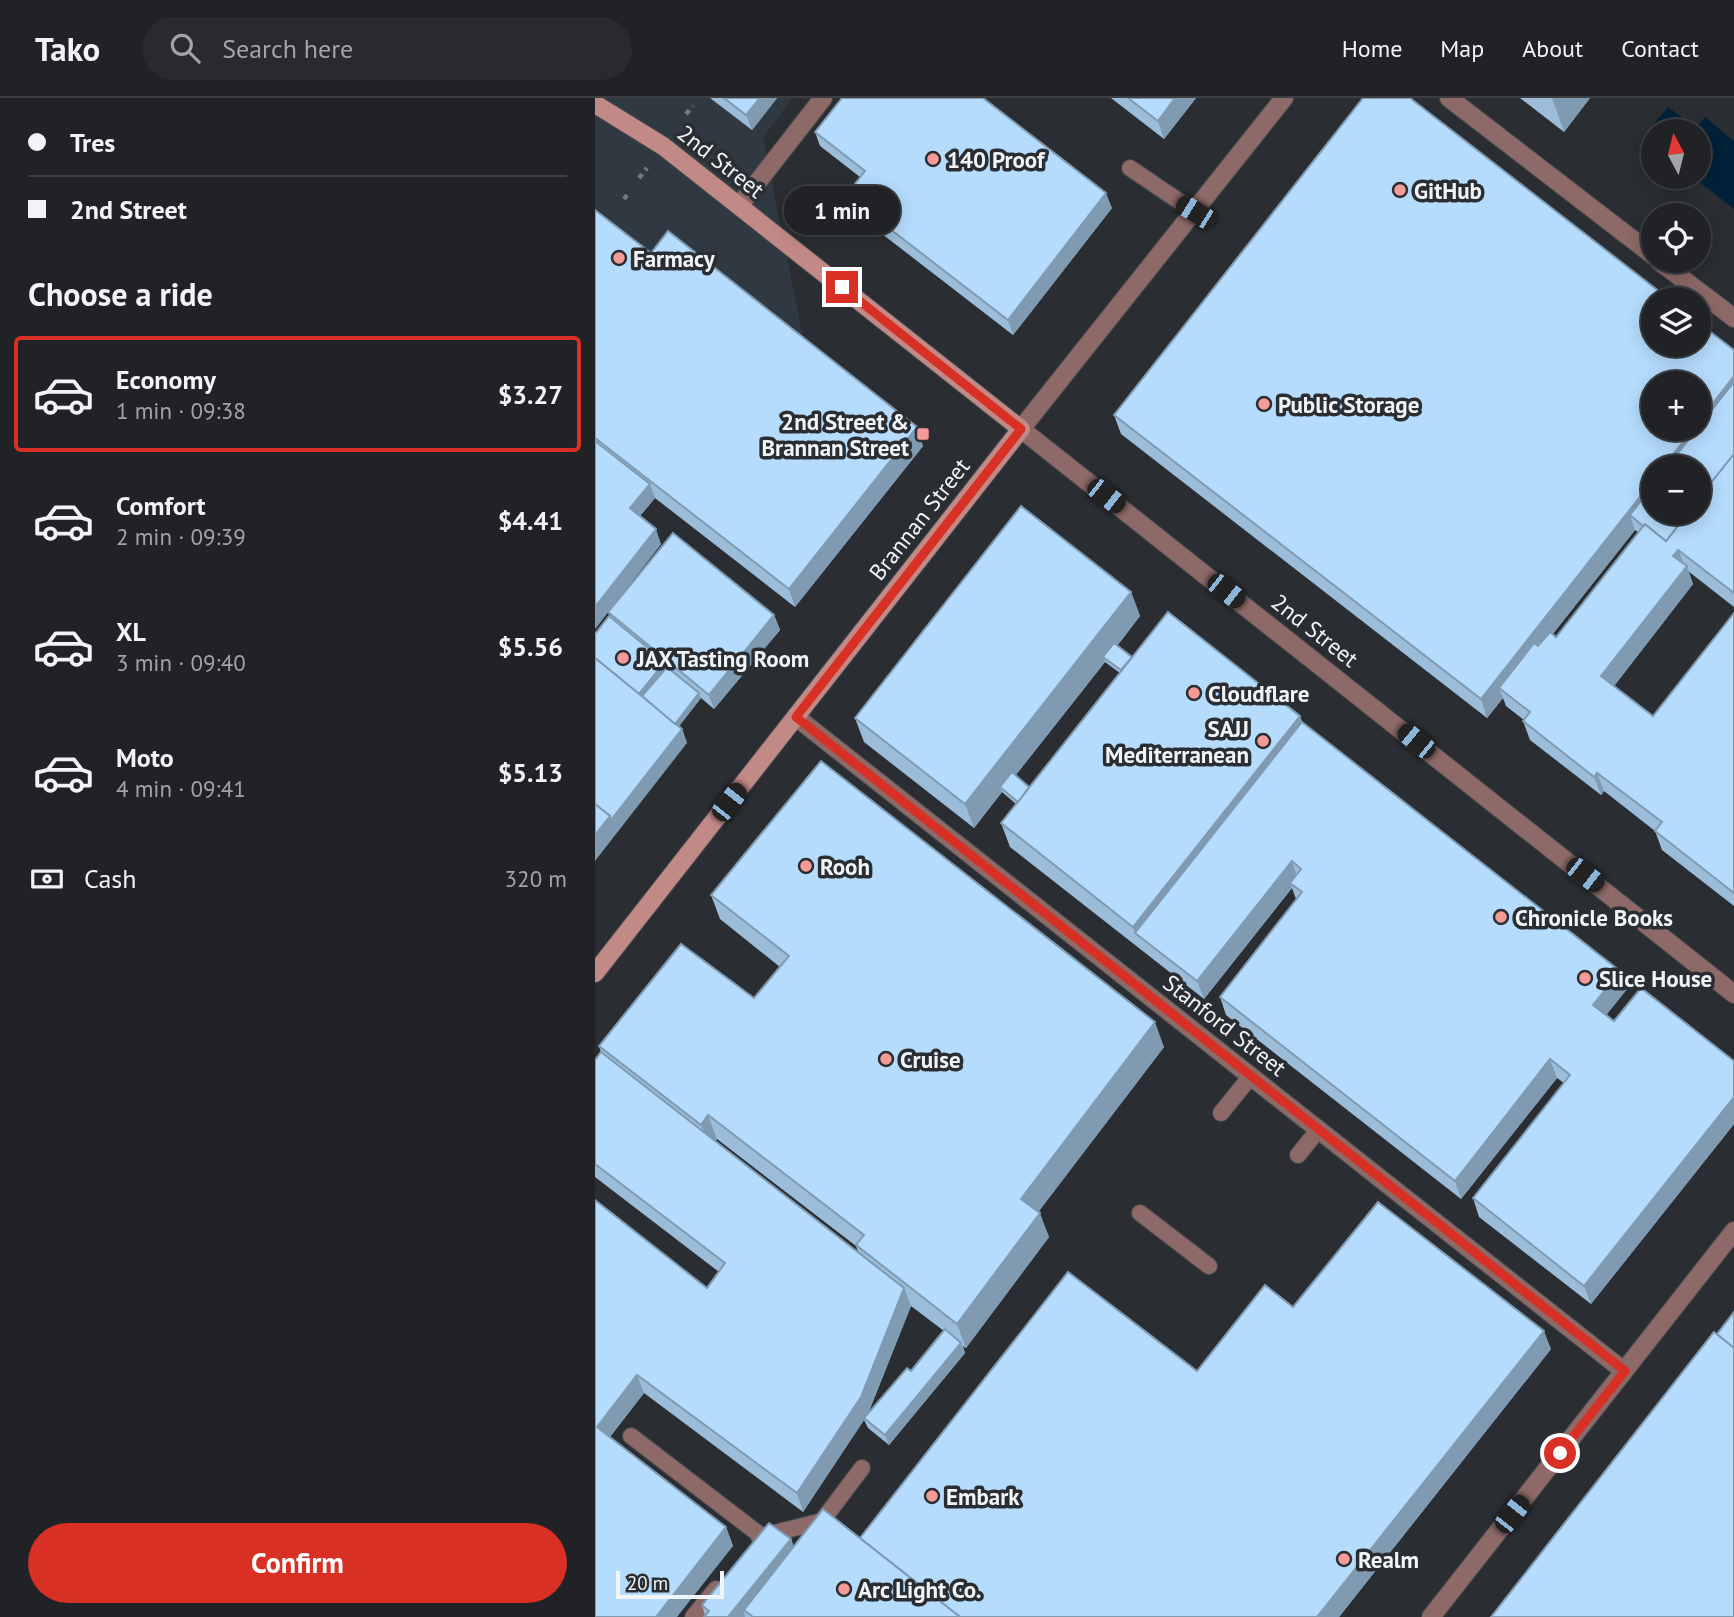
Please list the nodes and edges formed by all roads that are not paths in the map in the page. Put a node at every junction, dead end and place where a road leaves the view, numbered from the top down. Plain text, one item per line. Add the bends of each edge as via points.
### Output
1 (823, 98) edge
2 (1284, 98) edge
3 (1449, 98) edge
4 (597, 110) edge
5 (1130, 168) dead end
6 (739, 206) junction
7 (1195, 212) junction
8 (1641, 246) edge
9 (1676, 273) edge
10 (1734, 318) edge
11 (1021, 429) junction
12 (796, 717) junction
13 (595, 973) edge
14 (1734, 994) edge
15 (1251, 1076) junction
16 (1221, 1113) dead end
17 (1319, 1129) junction
18 (1298, 1155) dead end
19 (1140, 1213) dead end
20 (1734, 1231) edge
21 (1209, 1266) dead end
22 (1625, 1371) junction
23 (631, 1436) dead end
24 (862, 1468) dead end
25 (727, 1576) edge
26 (693, 1617) edge
27 (1431, 1617) edge

1 - 6 street
2 - 7 street, Brannan Street
3 - 8 street
4 - 6 main road, 2nd Street via 663,146
5 - 7 lane
6 - 11 main road, 2nd Street
7 - 11 street, Brannan Street
9 - 10 street
11 - 12 main road, Brannan Street
11 - 14 street, 2nd Street
12 - 13 main road, Brannan Street
12 - 15 street, Stanford Street
15 - 16 lane
15 - 17 street, Stanford Street
17 - 18 lane
17 - 22 street, Stanford Street
19 - 21 lane
20 - 22 street
22 - 27 street
23 - 24 lane via 756,1540 822,1521
25 - 26 lane

